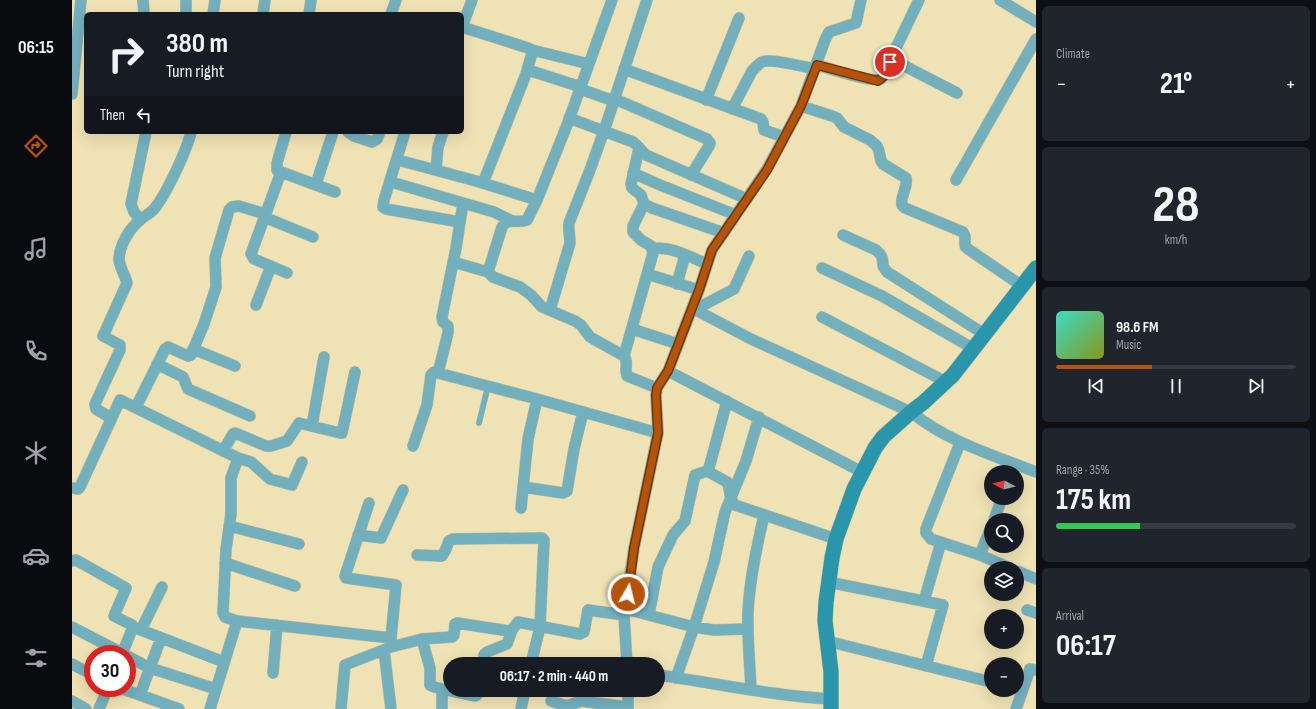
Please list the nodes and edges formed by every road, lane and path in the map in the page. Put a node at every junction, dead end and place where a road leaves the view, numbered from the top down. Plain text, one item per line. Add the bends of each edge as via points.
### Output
1 (81, 0) edge
2 (143, 0) edge
3 (186, 0) edge
4 (215, 0) edge
5 (265, 0) edge
6 (311, 0) edge
7 (396, 0) edge
8 (472, 0) edge
9 (612, 0) edge
10 (647, 0) edge
11 (861, 0) edge
12 (919, 0) edge
13 (1000, 0) edge
14 (144, 12) edge
15 (186, 12) edge
16 (213, 12) edge
17 (264, 12) edge
18 (309, 12) edge
19 (393, 12) edge
20 (739, 18) dead end
21 (464, 22) edge
22 (1036, 22) edge
23 (464, 28) edge
24 (1036, 38) edge
25 (532, 50) junction
26 (892, 59) junction
27 (589, 64) junction
28 (816, 67) junction
29 (624, 69) junction
30 (528, 70) junction
31 (580, 88) junction
32 (957, 93) dead end
33 (72, 94) edge
34 (614, 100) junction
35 (706, 100) junction
36 (801, 106) junction
37 (732, 108) junction
38 (569, 118) junction
39 (604, 131) junction
40 (146, 134) edge
41 (190, 134) edge
42 (285, 134) edge
43 (332, 134) edge
44 (351, 134) edge
45 (379, 134) edge
46 (404, 134) edge
47 (442, 134) edge
48 (784, 137) junction
49 (639, 148) junction
50 (398, 160) junction
51 (436, 170) junction
52 (281, 172) junction
53 (633, 172) junction
54 (691, 175) junction
55 (956, 180) dead end
56 (391, 182) junction
57 (483, 183) junction
58 (316, 184) junction
59 (335, 192) dead end
60 (747, 199) junction
61 (537, 200) junction
62 (463, 203) junction
63 (644, 204) junction
64 (736, 215) junction
65 (264, 216) junction
66 (140, 219) junction
67 (512, 221) junction
68 (460, 222) junction
69 (724, 233) junction
70 (843, 235) dead end
71 (313, 236) dead end
72 (653, 249) junction
73 (685, 255) junction
74 (749, 256) dead end
75 (453, 262) junction
76 (707, 264) junction
77 (271, 266) junction
78 (822, 268) dead end
79 (1036, 268) edge
80 (287, 272) dead end
81 (488, 272) junction
82 (648, 274) junction
83 (677, 284) junction
84 (1022, 286) junction
85 (699, 290) junction
86 (256, 305) dead end
87 (694, 308) junction
88 (550, 310) junction
89 (822, 317) dead end
90 (632, 329) junction
91 (984, 334) junction
92 (678, 344) junction
93 (193, 349) junction
94 (974, 349) junction
95 (624, 356) junction
96 (324, 358) dead end
97 (157, 364) junction
98 (236, 366) dead end
99 (668, 371) junction
100 (355, 372) dead end
101 (438, 373) junction
102 (946, 382) junction
103 (488, 386) junction
104 (657, 388) junction
105 (537, 398) junction
106 (727, 401) junction
107 (136, 407) junction
108 (583, 412) junction
109 (911, 412) junction
110 (250, 416) dead end
111 (759, 417) junction
112 (111, 418) junction
113 (479, 422) dead end
114 (312, 426) junction
115 (658, 433) junction
116 (960, 443) junction
117 (413, 446) dead end
118 (223, 451) junction
119 (238, 458) junction
120 (302, 462) dead end
121 (707, 471) junction
122 (862, 472) junction
123 (1036, 472) edge
124 (523, 486) junction
125 (72, 488) edge
126 (403, 490) dead end
127 (731, 500) junction
128 (369, 503) dead end
129 (521, 508) dead end
130 (764, 515) junction
131 (229, 526) junction
132 (358, 535) junction
133 (836, 539) junction
134 (941, 542) junction
135 (299, 544) dead end
136 (984, 545) edge
137 (417, 555) dead end
138 (980, 555) junction
139 (72, 561) edge
140 (994, 561) edge
141 (225, 563) junction
142 (1024, 574) edge
143 (1036, 579) edge
144 (828, 582) junction
145 (295, 586) dead end
146 (162, 587) dead end
147 (924, 601) junction
148 (625, 612) junction
149 (649, 615) junction
150 (237, 621) junction
151 (277, 626) junction
152 (72, 627) edge
153 (540, 627) junction
154 (694, 627) junction
155 (137, 629) junction
156 (512, 630) junction
157 (748, 630) junction
158 (161, 638) junction
159 (422, 639) junction
160 (827, 641) junction
161 (107, 645) edge
162 (129, 645) edge
163 (388, 645) junction
164 (484, 657) edge
165 (534, 657) edge
166 (628, 657) edge
167 (136, 660) edge
168 (224, 662) junction
169 (72, 664) edge
170 (926, 666) junction
171 (150, 668) junction
172 (84, 670) edge
173 (1036, 670) edge
174 (273, 673) dead end
175 (665, 676) edge
176 (676, 678) junction
177 (984, 680) edge
178 (216, 689) junction
179 (442, 689) joint
180 (751, 690) junction
181 (136, 694) edge
182 (140, 695) junction
183 (104, 697) edge
184 (524, 697) edge
185 (628, 697) edge
186 (72, 702) edge
187 (550, 702) dead end
188 (831, 704) edge
189 (628, 708) edge
190 (86, 709) edge
191 (99, 709) edge
192 (179, 709) edge
193 (210, 709) edge
194 (341, 709) edge
195 (391, 709) edge
196 (442, 709) edge
197 (521, 709) edge
198 (1016, 709) edge

1 - 33 street
2 - 14 street
3 - 15 street
4 - 16 street
5 - 17 street
6 - 18 street
7 - 19 street
8 - 21 street
9 - 27 street
10 - 29 street
11 - 28 street via 856,23 829,32
12 - 26 street
13 - 22 street
20 - 35 street
23 - 25 street
24 - 55 street
25 - 27 street
25 - 30 street
26 - 28 street via 884,76 878,81
26 - 32 street
27 - 31 street
28 - 36 street
28 - 37 street via 762,62 752,71
29 - 34 street
29 - 35 street
30 - 31 street
30 - 57 street
31 - 34 street
31 - 38 street
34 - 39 street
34 - 54 street via 708,139 709,146
35 - 37 street
36 - 48 street
36 - 84 street via 837,118 844,127 870,140 877,146 880,161 906,178 902,198 902,205 905,208 963,232 966,236 965,246 968,249
37 - 48 street via 761,119 764,130
38 - 39 street
38 - 61 street
39 - 49 street via 633,142
39 - 88 street via 569,224 570,243
40 - 66 street via 131,204
41 - 66 street via 159,202 149,214
42 - 52 street via 276,167
43 - 58 street
44 - 45 street via 372,142
46 - 50 street
47 - 51 street via 438,147
48 - 60 street via 767,170
49 - 53 street
49 - 54 street via 646,155
50 - 51 street
50 - 56 street
51 - 57 street
52 - 58 street
52 - 65 street
53 - 63 street via 632,188 641,195
53 - 64 street
54 - 60 street
56 - 62 street
56 - 68 street via 384,208
57 - 61 street
58 - 59 street
60 - 64 street
61 - 67 street via 527,220
62 - 67 street via 494,212
62 - 68 street
63 - 69 street
63 - 72 street via 632,232
64 - 69 street
65 - 71 street
65 - 77 street via 250,254 254,259
65 - 93 street via 239,206 229,210 215,258 216,287
66 - 112 street via 122,246 119,260 127,283 103,333 104,338 121,347 95,404 96,409
67 - 81 street via 502,227
68 - 75 street
69 - 76 street via 712,250
70 - 91 street via 876,250 883,258 882,266 887,272
72 - 73 street via 666,248
72 - 82 street
73 - 76 street
73 - 83 street
74 - 87 street via 734,289
75 - 81 street
75 - 101 street via 442,317 448,326 448,333
76 - 85 street
77 - 80 street
77 - 86 street
78 - 94 street via 882,296
79 - 84 street
81 - 88 street via 493,277 520,287 539,305
82 - 83 street
82 - 90 street
83 - 85 street
84 - 91 street
85 - 87 street
87 - 92 street
87 - 109 street via 751,339
88 - 95 street via 581,325 590,337
89 - 102 street
90 - 92 street
90 - 95 street
91 - 94 street
92 - 99 street
93 - 97 street via 190,356 166,347
93 - 98 street
94 - 102 street
95 - 104 street via 627,362 627,376
96 - 114 street
97 - 107 street
97 - 110 street via 183,377 188,389
99 - 104 street
99 - 106 street
100 - 114 street via 342,433
101 - 103 street
101 - 117 street via 434,372 431,375 427,405
102 - 109 street
103 - 105 street
103 - 113 lane
104 - 115 street
105 - 108 street
105 - 124 street via 528,439
106 - 111 street
106 - 121 street
107 - 112 street via 119,400
107 - 118 street
108 - 115 street
108 - 124 street via 567,491 563,493
109 - 116 street
109 - 122 street via 874,448
111 - 122 street
111 - 127 street
112 - 125 street via 80,487
114 - 118 street via 299,423 287,441 268,446 235,432
115 - 148 street via 634,548
116 - 123 street
116 - 134 street via 926,529 928,536
118 - 119 street
119 - 120 street via 251,462 268,477 292,485
119 - 131 street via 231,478
121 - 127 street via 727,482
121 - 149 street via 696,473 694,477 685,521 673,535 658,567
122 - 133 street
124 - 129 street
126 - 132 street via 381,538
127 - 130 street via 735,505
127 - 154 street via 725,512 714,562
128 - 132 street
130 - 133 street
130 - 157 street via 749,596
131 - 135 street
131 - 141 street
132 - 163 street via 345,577 396,585
133 - 144 street
134 - 138 street
134 - 147 street
136 - 138 street
137 - 153 street via 442,556 449,541 453,539 543,539
138 - 140 street
139 - 155 street via 76,560 124,586 125,590 114,616
141 - 145 street
141 - 150 street via 223,616
142 - 143 street
144 - 147 street
144 - 160 street via 825,621
146 - 155 street
147 - 170 street via 944,606
148 - 149 street
148 - 153 street via 588,610 584,632 580,634
148 - 166 street
149 - 154 street
150 - 151 street
150 - 168 street
151 - 163 street
151 - 174 street
152 - 161 street
153 - 156 street via 518,622
153 - 165 street
154 - 157 street
154 - 176 street
155 - 158 street
155 - 162 street
156 - 159 street via 456,623 452,637
156 - 164 street via 508,644 485,653
157 - 180 street
158 - 168 street
158 - 171 street
159 - 163 street
159 - 179 street via 430,668 430,685
160 - 170 street
160 - 188 street via 831,672
163 - 194 street via 345,665
163 - 195 street
167 - 171 street
168 - 178 street
169 - 172 street
170 - 177 street
171 - 178 street
171 - 182 street
173 - 198 street via 1030,669
175 - 176 street
176 - 180 street
178 - 193 street
179 - 196 street
180 - 188 street via 813,698
181 - 182 street
182 - 192 street
183 - 191 street
184 - 197 street
185 - 189 street
186 - 190 street
187 - 189 street via 567,706 581,701

